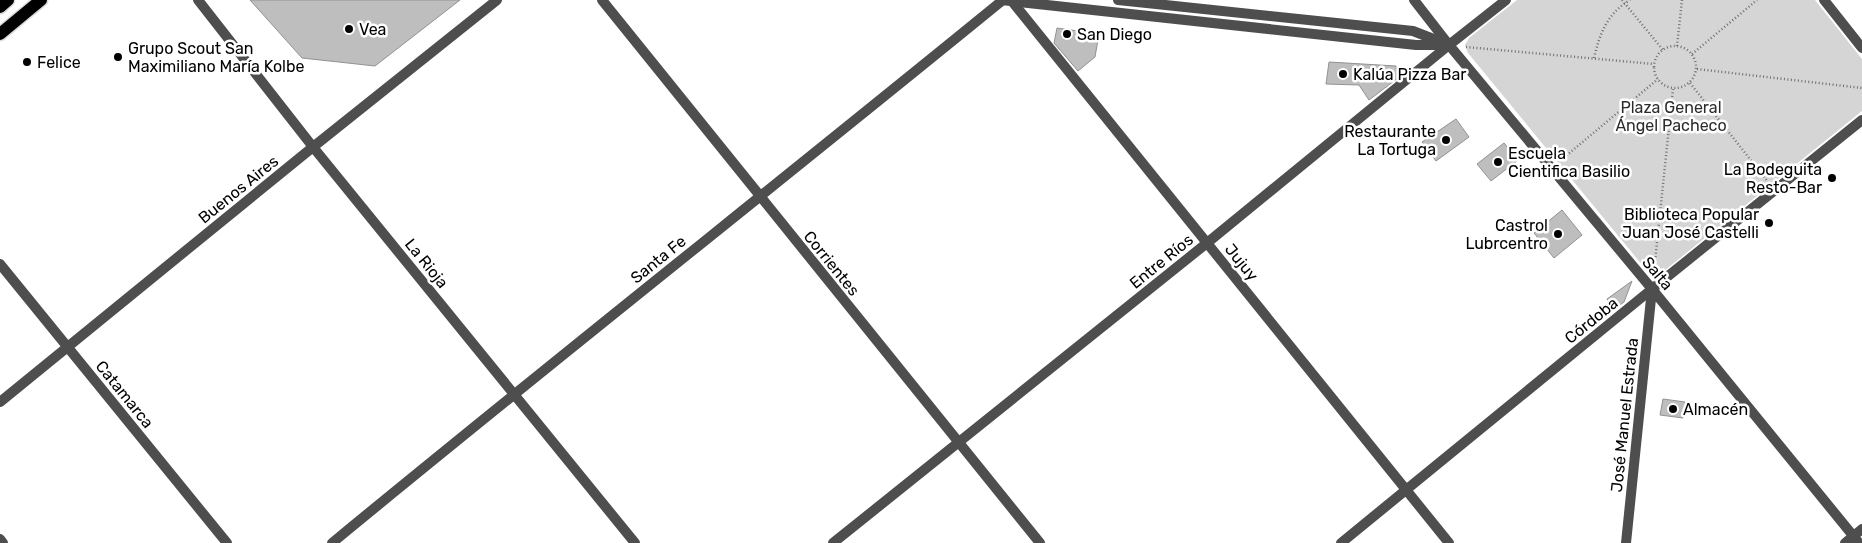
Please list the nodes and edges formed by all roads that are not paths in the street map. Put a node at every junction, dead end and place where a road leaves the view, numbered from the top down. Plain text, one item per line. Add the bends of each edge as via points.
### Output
1 (7, 0) edge
2 (198, 0) edge
3 (497, 0) edge
4 (602, 0) edge
5 (1006, 0) edge
6 (1118, 0) edge
7 (1414, 0) edge
8 (1506, 0) edge
9 (1824, 0) edge
10 (37, 4) edge
11 (0, 6) edge
12 (0, 34) edge
13 (0, 39) edge
14 (1450, 46) junction
15 (1862, 48) edge
16 (1862, 120) edge
17 (313, 147) junction
18 (760, 198) junction
19 (1207, 243) junction
20 (0, 264) edge
21 (1652, 289) junction
22 (68, 348) junction
23 (514, 394) junction
24 (0, 402) edge
25 (958, 443) junction
26 (1406, 490) junction
27 (1862, 529) edge
28 (0, 539) edge
29 (1852, 541) edge
30 (3, 543) edge
31 (227, 543) edge
32 (332, 543) edge
33 (635, 543) edge
34 (833, 543) edge
35 (1040, 543) edge
36 (1341, 543) edge
37 (1449, 543) edge
38 (1626, 543) edge

1 - 11 main road
2 - 17 street, La Rioja
3 - 17 street, Buenos Aires
4 - 18 street, Corrientes
5 - 14 street via 1416,45
5 - 18 street, Santa Fe
5 - 19 street, Jujuy
6 - 14 street via 1413,31
7 - 14 street, Salta
8 - 14 street, Entre Ríos
9 - 15 street
10 - 12 main road
10 - 13 street
14 - 19 street, Entre Ríos
14 - 21 street, Salta
16 - 21 street, Córdoba
17 - 22 street, Buenos Aires
17 - 23 street, La Rioja
18 - 23 street, Santa Fe
18 - 25 street, Corrientes
19 - 25 street, Entre Ríos
19 - 26 street, Jujuy
20 - 22 street, Catamarca
21 - 26 street, Córdoba
21 - 29 street, Salta
21 - 38 street, José Manuel Estrada
22 - 24 street, Buenos Aires
22 - 31 street, Catamarca
23 - 32 street, Santa Fe
23 - 33 street, La Rioja
25 - 34 street, Entre Ríos
25 - 35 street, Corrientes
26 - 36 street, Córdoba
26 - 37 street, Jujuy
27 - 29 street
28 - 30 street

